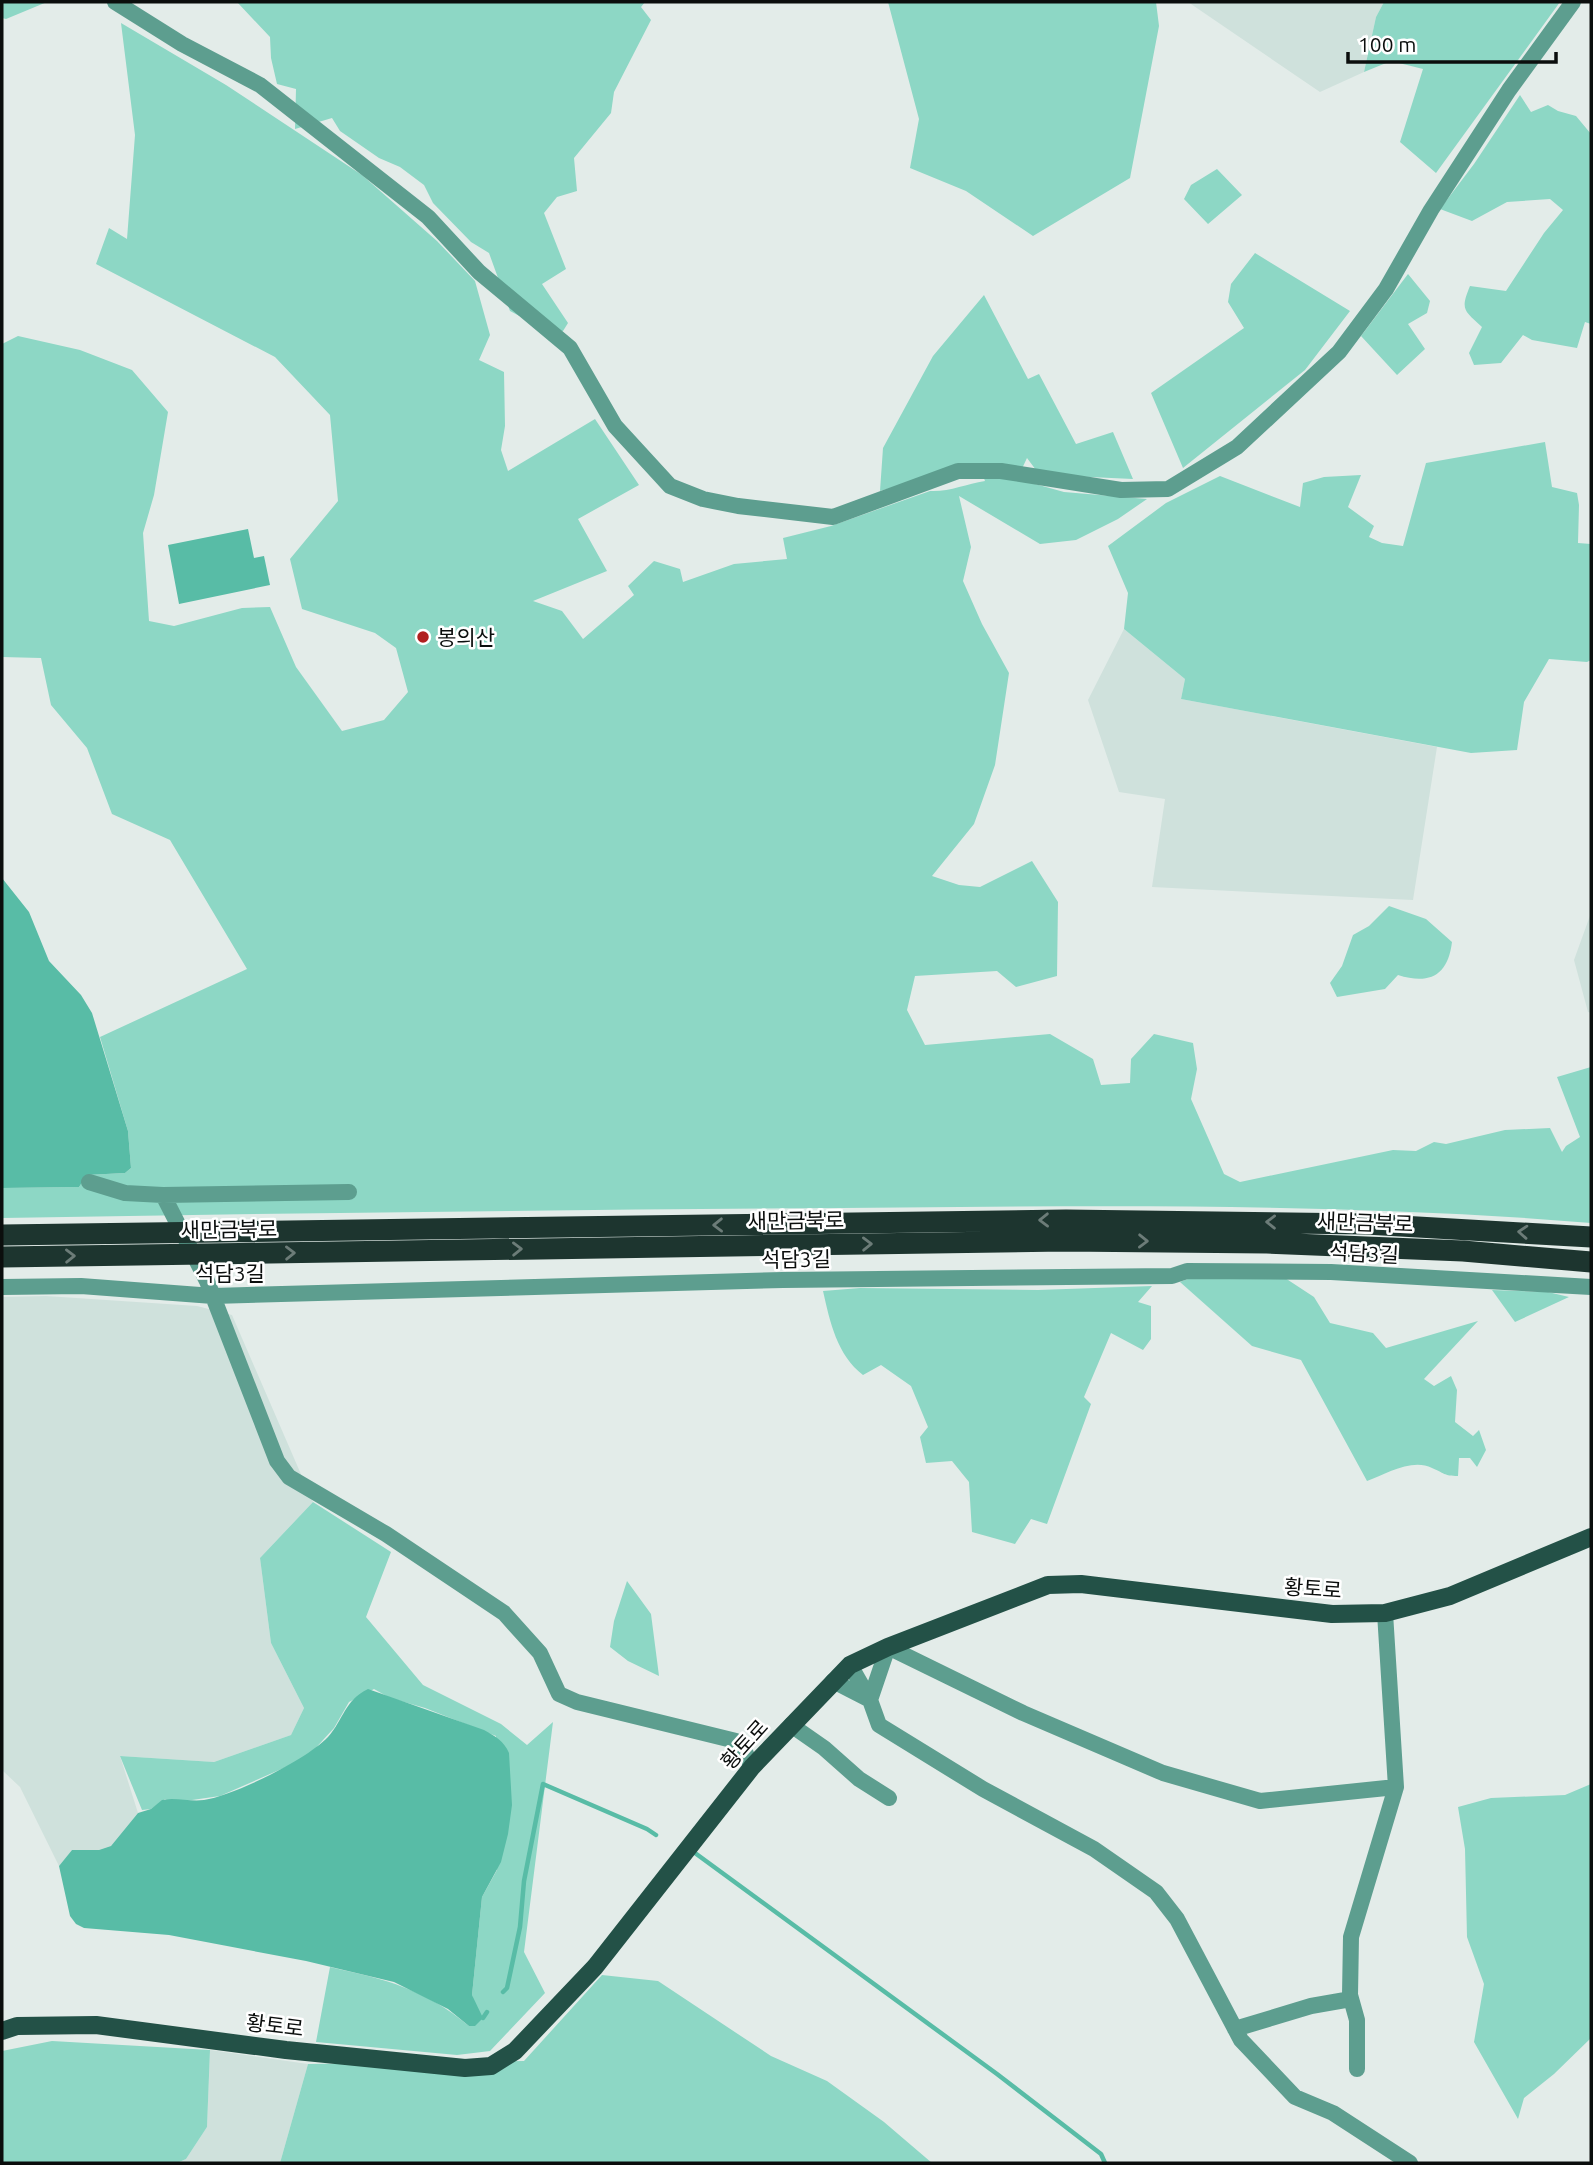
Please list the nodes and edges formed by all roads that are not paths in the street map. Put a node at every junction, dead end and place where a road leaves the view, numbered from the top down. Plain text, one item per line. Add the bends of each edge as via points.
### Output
1 (115, 2) edge
2 (1573, 2) edge
3 (89, 1182) dead end
4 (349, 1192) dead end
5 (163, 1195) junction
6 (2, 1235) edge
7 (1591, 1237) edge
8 (2, 1257) edge
9 (1591, 1262) edge
10 (2, 1287) edge
11 (1591, 1287) edge
12 (213, 1296) junction
13 (1591, 1538) edge
14 (1385, 1613) junction
15 (888, 1647) junction
16 (850, 1665) junction
17 (833, 1681) junction
18 (870, 1700) junction
19 (791, 1725) junction
20 (752, 1767) junction
21 (1396, 1787) junction
22 (889, 1798) dead end
23 (1351, 1999) junction
24 (1235, 2029) junction
25 (2, 2031) edge
26 (1357, 2069) dead end
27 (1410, 2163) edge

1 - 2 street via 260,85 428,217 479,272 570,348 615,426 670,486 738,506 833,517 958,471 1000,471 1121,490 1168,489 1237,447 1339,352 1386,289 1509,90
3 - 5 street via 125,1193
4 - 5 street
5 - 12 street
7 -> 6 highway, 새만금북로 via 1366,1224 1066,1220
8 -> 9 highway, 새만금북로 via 1064,1241 1332,1245
10 - 12 street, 석담3길 via 81,1286
11 - 12 street, 석담3길 via 1331,1272 1187,1271 1172,1276 783,1280
12 - 20 street via 277,1461 289,1477 386,1534 504,1613 540,1653 559,1694 736,1741
13 - 14 main road, 황토로 via 1450,1596
14 - 15 main road, 황토로 via 1332,1614 1081,1584 1048,1585
14 - 21 street
15 - 16 main road, 황토로
15 - 18 street
15 - 21 street via 1023,1713 1163,1773 1260,1801
16 - 17 main road, 황토로
16 - 18 street
17 - 18 street
17 - 19 main road, 황토로
18 - 24 street via 879,1725 1094,1849 1156,1892 1177,1919
19 - 20 main road, 황토로
19 - 22 street
20 - 25 main road, 황토로 via 596,1966 515,2051 491,2066 465,2068 286,2050 96,2025 17,2026
21 - 23 street via 1351,1937
23 - 24 street
23 - 26 street via 1357,2020
24 - 27 street via 1296,2097 1333,2113

